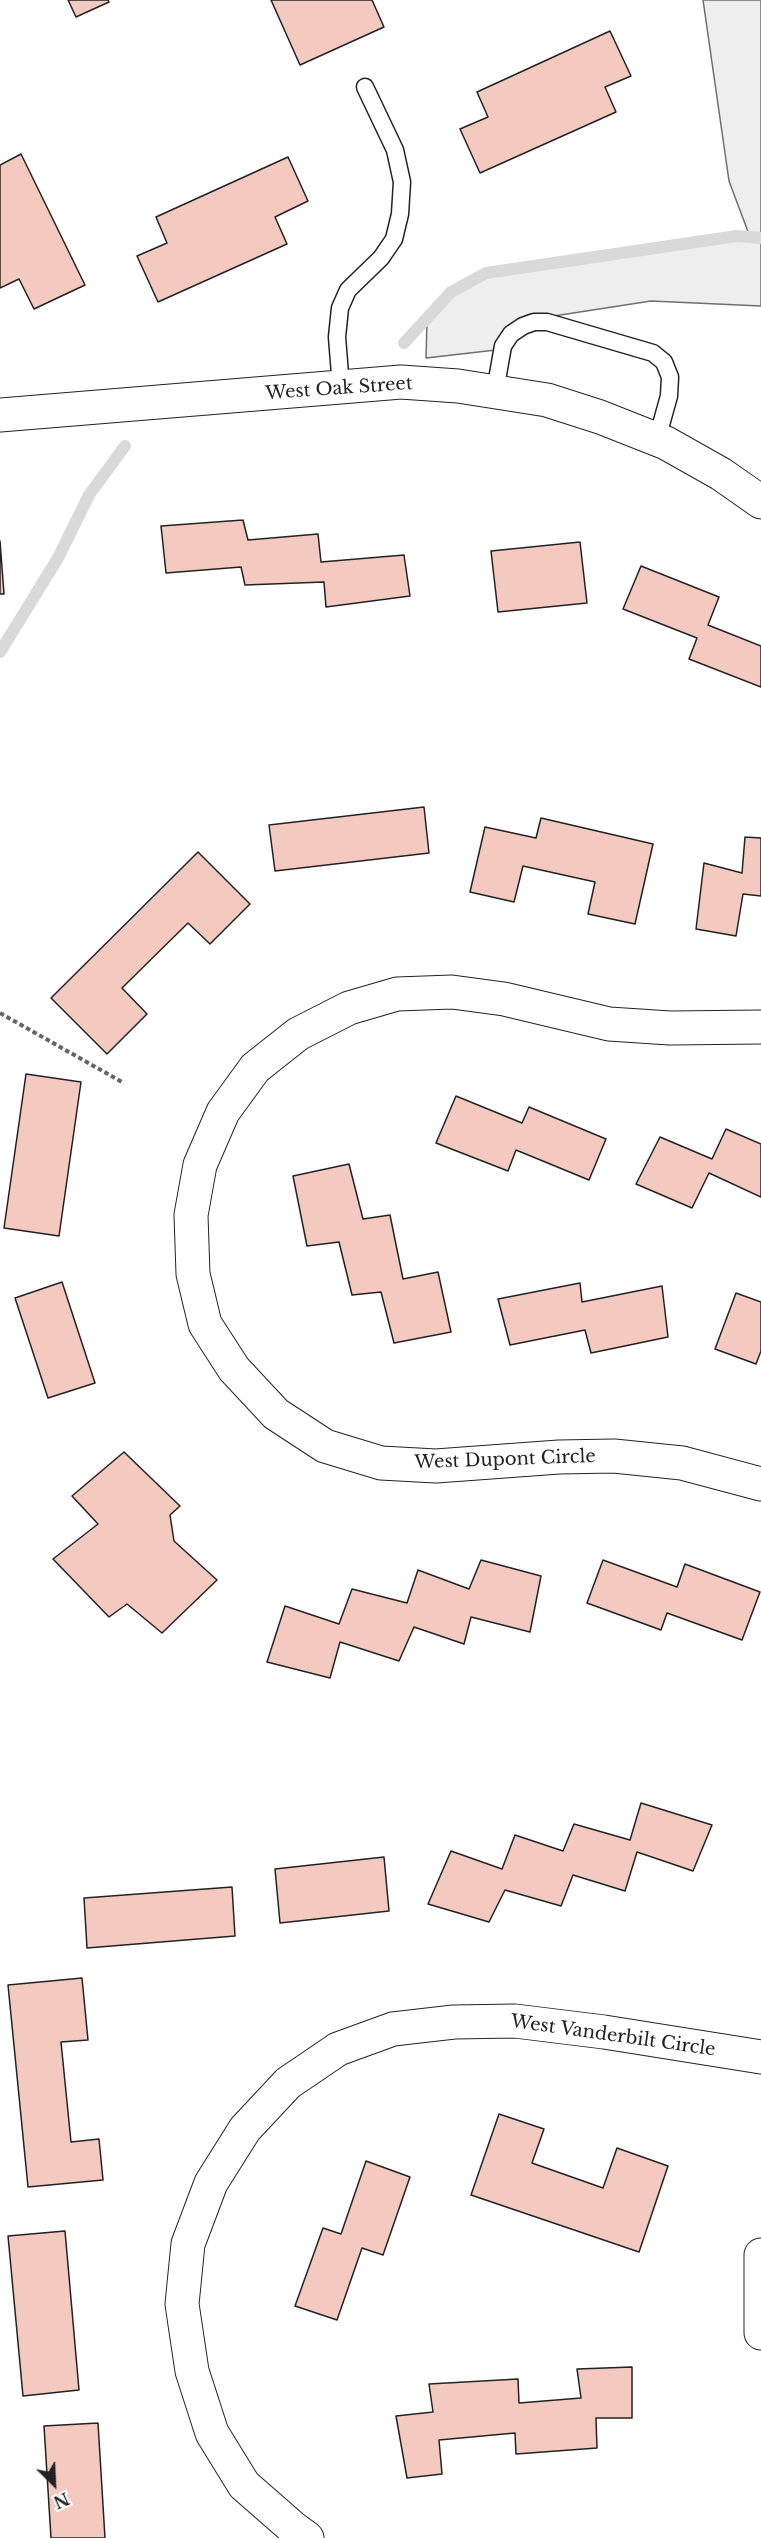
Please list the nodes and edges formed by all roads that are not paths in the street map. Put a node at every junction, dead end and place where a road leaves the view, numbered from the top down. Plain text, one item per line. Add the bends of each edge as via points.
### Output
1 (365, 87) dead end
2 (341, 387) junction
3 (495, 391) junction
4 (0, 415) edge
5 (657, 439) junction
6 (761, 502) edge
7 (761, 1026) edge
8 (761, 1484) edge
9 (761, 2057) edge
10 (761, 2255) edge
11 (761, 2333) edge
12 (308, 2538) edge

1 - 2 lane via 395,150 402,182 400,214 394,239 348,291 340,308
2 - 3 street, West Oak Street via 401,382
2 - 4 street, West Oak Street
3 - 5 street, West Oak Street via 547,400
3 - 5 lane via 503,346 511,334 534,322 547,322 654,353 664,362 670,376 669,396
5 - 6 street, West Oak Street via 721,474
7 - 8 street, West Dupont Circle via 670,1028 609,1024 504,999 452,992 397,994 349,1008 298,1034 255,1068 223,1112 200,1166 191,1215 193,1274 205,1324 234,1369 276,1414 325,1446 381,1463 436,1466 614,1456 682,1463
9 - 12 street, West Vanderbilt Circle via 516,2021 454,2022 393,2029 338,2049 288,2083 245,2129 211,2183 188,2244 182,2304 192,2371 212,2433 244,2485
10 - 11 street

